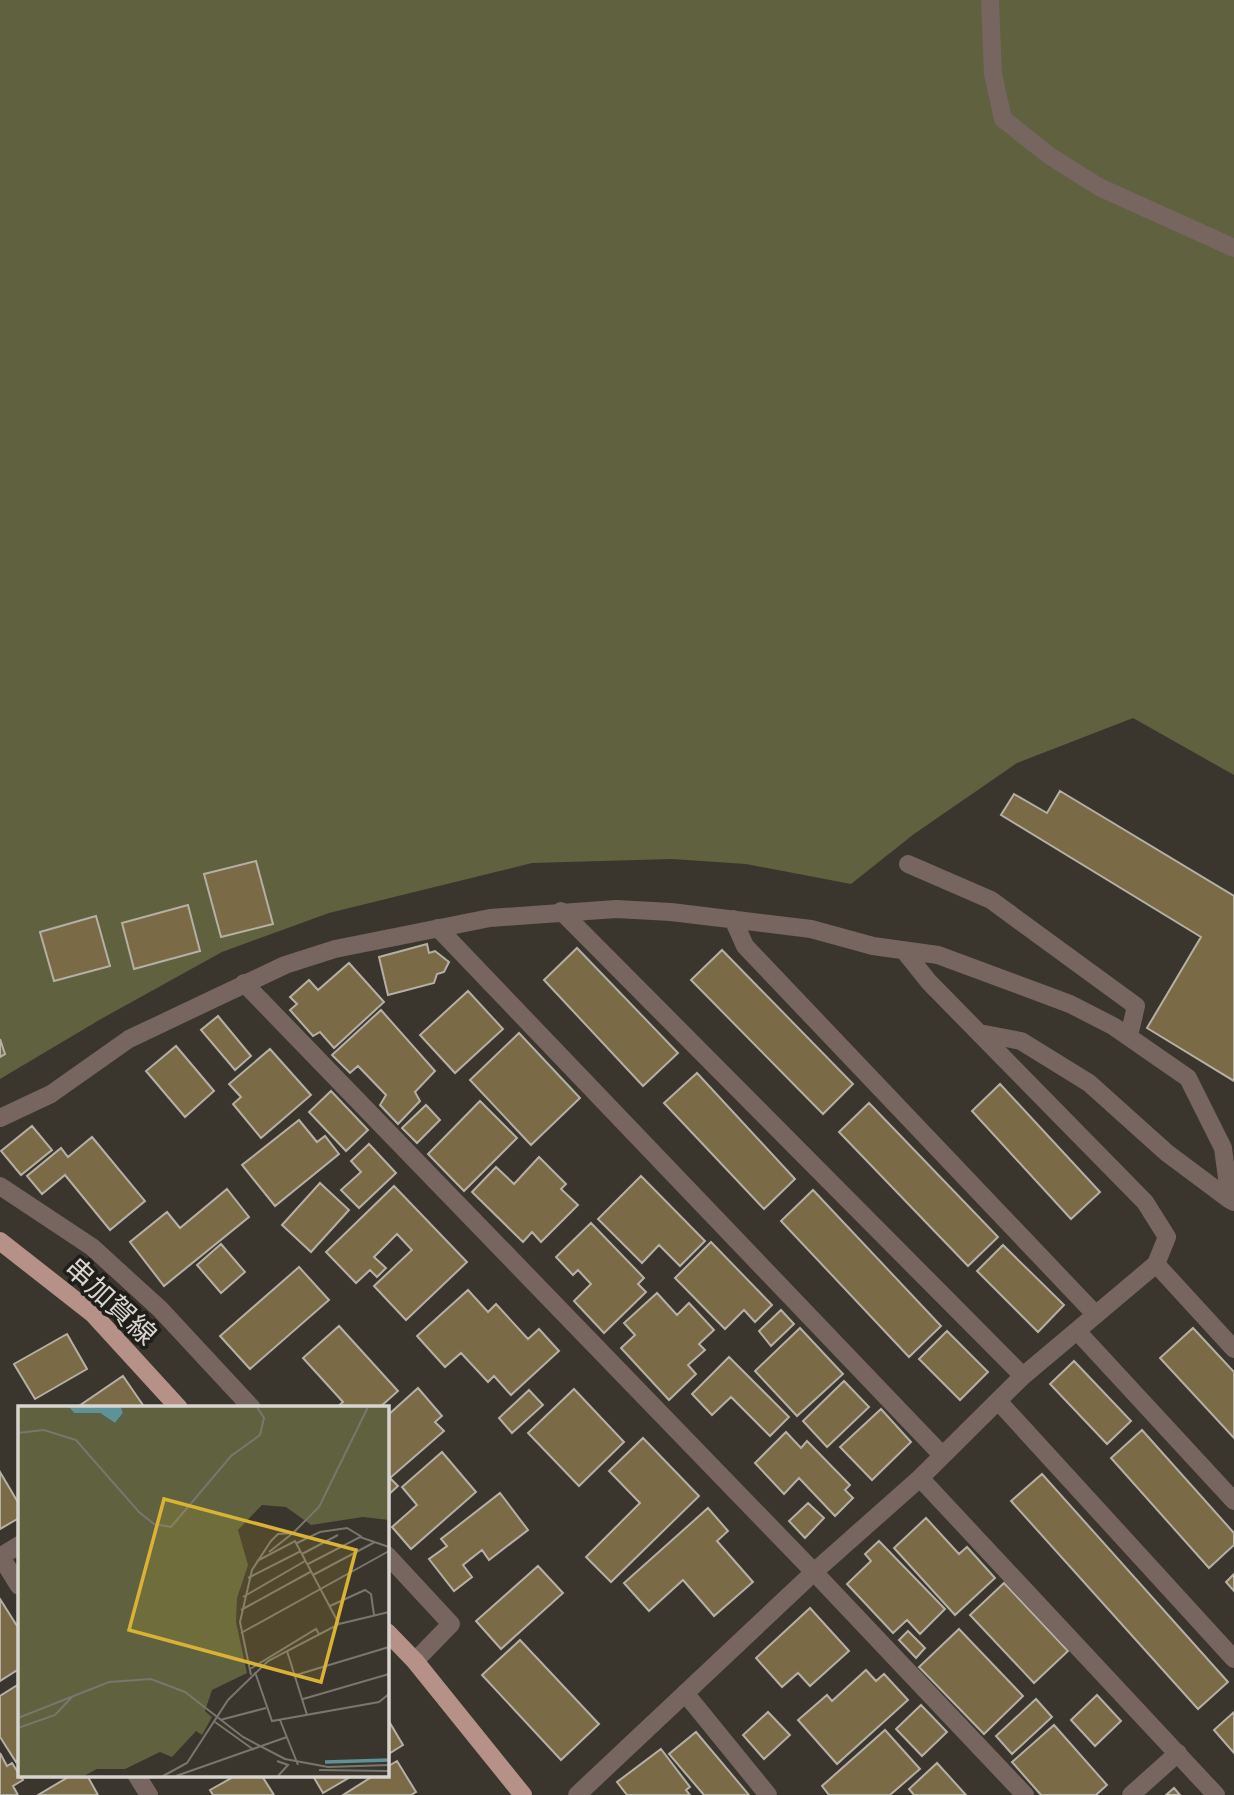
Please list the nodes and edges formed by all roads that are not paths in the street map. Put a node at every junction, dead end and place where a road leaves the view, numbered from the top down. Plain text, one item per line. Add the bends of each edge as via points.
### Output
1 (990, 0) edge
2 (1234, 248) edge
3 (908, 864) dead end
4 (561, 911) junction
5 (733, 919) junction
6 (438, 928) junction
7 (905, 952) junction
8 (244, 984) junction
9 (979, 1033) junction
10 (1129, 1036) junction
11 (0, 1118) edge
12 (0, 1186) edge
13 (1232, 1201) edge
14 (0, 1241) edge
15 (1156, 1264) junction
16 (1096, 1315) junction
17 (1077, 1331) junction
18 (1234, 1349) edge
19 (1023, 1376) junction
20 (999, 1402) junction
21 (176, 1406) edge
22 (250, 1406) edge
23 (942, 1455) junction
24 (920, 1478) junction
25 (1234, 1502) edge
26 (18, 1546) edge
27 (388, 1556) edge
28 (1, 1557) edge
29 (814, 1572) junction
30 (18, 1584) edge
31 (388, 1633) edge
32 (1234, 1659) edge
33 (415, 1661) junction
34 (685, 1693) junction
35 (1178, 1753) junction
36 (138, 1778) edge
37 (149, 1795) edge
38 (523, 1795) edge
39 (577, 1795) edge
40 (768, 1795) edge
41 (1025, 1795) edge
42 (1131, 1795) edge
43 (1216, 1795) edge

1 - 2 street via 993,74 1003,119 1099,187
3 - 10 street via 990,900 1136,1006
4 - 5 street via 616,909
4 - 6 street
4 - 19 street
5 - 7 street via 811,929
5 - 16 street via 745,946
6 - 8 street via 335,949
6 - 23 street
7 - 9 street
7 - 10 street via 968,964 1070,1004
8 - 11 street via 129,1039 51,1094
8 - 29 street
9 - 13 street via 1021,1041 1089,1083 1167,1153
9 - 15 street via 1145,1202 1167,1237
10 - 13 street via 1188,1078 1223,1148
12 - 22 street via 92,1247 160,1309
14 - 21 main road, 串加賀線 via 93,1314
15 - 16 street
15 - 18 street
16 - 17 street
17 - 19 street
17 - 25 street
19 - 20 street
20 - 23 street
20 - 32 street
23 - 24 street
24 - 29 street
24 - 35 street
26 - 28 street
27 - 33 street via 451,1624
28 - 30 street
29 - 34 street
29 - 41 street
31 - 33 main road
33 - 38 main road
34 - 39 street
34 - 40 street
35 - 42 street
35 - 43 street
36 - 37 street

